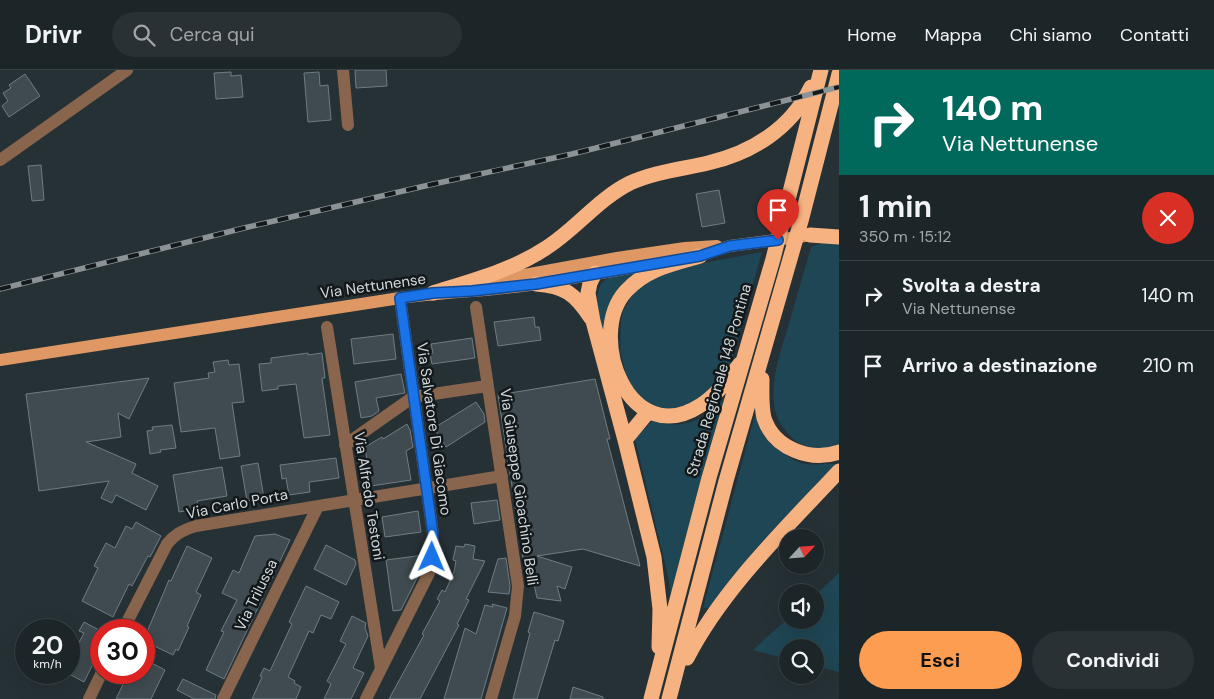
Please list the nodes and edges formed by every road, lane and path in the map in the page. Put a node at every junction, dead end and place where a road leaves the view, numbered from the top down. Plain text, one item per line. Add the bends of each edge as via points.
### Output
1 (127, 70) edge
2 (343, 70) edge
3 (820, 70) edge
4 (839, 74) edge
5 (348, 125) dead end
6 (0, 160) edge
7 (839, 230) edge
8 (810, 235) junction
9 (839, 237) edge
10 (730, 246) junction
11 (685, 248) junction
12 (700, 256) junction
13 (595, 273) junction
14 (536, 284) junction
15 (433, 293) junction
16 (400, 298) junction
17 (476, 307) dead end
18 (593, 321) junction
19 (327, 327) dead end
20 (768, 337) junction
21 (744, 359) junction
22 (0, 360) edge
23 (487, 386) junction
24 (413, 398) junction
25 (648, 412) junction
26 (625, 440) junction
27 (345, 446) junction
28 (839, 452) edge
29 (839, 471) edge
30 (502, 476) junction
31 (427, 489) junction
32 (353, 500) junction
33 (318, 506) junction
34 (128, 619) edge
35 (381, 669) junction
36 (658, 674) junction
37 (96, 684) edge
38 (671, 692) edge
39 (89, 699) edge
40 (223, 699) edge
41 (366, 699) edge
42 (491, 699) edge
43 (651, 699) edge

1 - 6 street
2 - 5 street
3 - 15 highway via 794,114 754,147 630,183 534,255 486,276
3 - 21 highway, Strada Regionale 148 Pontina via 773,259
4 - 20 highway
7 - 8 main road, Via Nettunense
8 - 9 highway
8 - 10 main road, Via Nettunense
10 - 11 main road
10 - 12 main road, Via Nettunense
11 - 13 main road via 607,266
11 - 15 main road
12 - 13 main road, Via Nettunense
12 - 25 highway via 650,271 626,291 616,306 610,339 615,366 626,392
13 - 14 main road, Via Nettunense
13 - 18 highway via 588,293
14 - 15 main road, Via Nettunense
14 - 18 highway via 556,286 571,294
15 - 16 main road, Via Nettunense
16 - 22 main road, Via Nettunense
16 - 24 street, Via Salvatore Di Giacomo
17 - 23 street, Via Giuseppe Gioachino Belli
18 - 26 highway
19 - 27 street, Via Alfredo Testoni
20 - 28 highway via 762,400 770,430 788,447 804,454 821,456
20 - 38 highway via 726,481
21 - 25 highway via 718,390 695,409 669,416
21 - 36 highway, Strada Regionale 148 Pontina
23 - 24 street
23 - 30 street, Via Giuseppe Gioachino Belli
24 - 27 street
24 - 31 street, Via Salvatore Di Giacomo
25 - 26 highway
26 - 36 highway via 656,570 660,623
27 - 32 street, Via Alfredo Testoni
29 - 38 highway via 764,552 714,613
30 - 31 street, Via Carlo Porta
30 - 42 street, Via Giuseppe Gioachino Belli via 518,599
31 - 32 street, Via Carlo Porta
31 - 35 street, Via Salvatore Di Giacomo via 433,539 431,565
32 - 33 street, Via Carlo Porta
32 - 35 street, Via Alfredo Testoni
33 - 34 street, Via Carlo Porta via 196,526 177,534 164,548
33 - 40 street, Via Trilussa
35 - 41 street, Via Salvatore Di Giacomo
36 - 43 highway, Strada Regionale 148 Pontina
37 - 39 street

